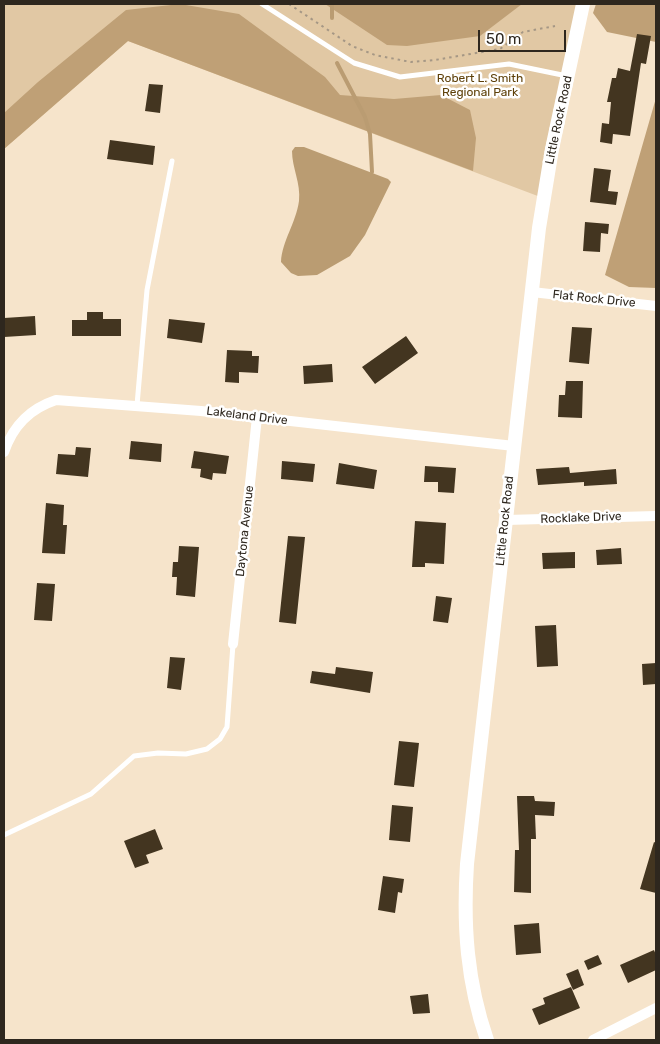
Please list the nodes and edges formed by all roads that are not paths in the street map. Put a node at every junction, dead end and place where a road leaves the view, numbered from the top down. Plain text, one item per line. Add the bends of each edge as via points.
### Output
1 (262, 4) edge
2 (583, 4) edge
3 (568, 76) junction
4 (172, 161) dead end
5 (532, 292) junction
6 (656, 306) edge
7 (137, 405) junction
8 (257, 417) junction
9 (514, 446) junction
10 (4, 452) edge
11 (656, 516) edge
12 (506, 520) junction
13 (233, 644) joint
14 (4, 835) edge
15 (656, 1008) edge
16 (487, 1040) edge
17 (593, 1040) edge

1 - 3 lane via 354,63 400,77 509,64
2 - 3 main road, Little Rock Road
3 - 5 main road, Little Rock Road via 545,188
4 - 7 lane via 146,298
5 - 6 street, Flat Rock Drive
5 - 9 main road, Little Rock Road
7 - 8 street, Lakeland Drive
7 - 10 street, Lakeland Drive via 56,400 28,415 17,426
8 - 9 street, Lakeland Drive
8 - 13 street, Daytona Avenue
9 - 12 main road, Little Rock Road
11 - 12 street, Rocklake Drive
12 - 16 main road, Little Rock Road via 464,904 467,962
13 - 14 lane via 227,727 220,739 207,749 186,754 134,756 91,794
15 - 17 street

